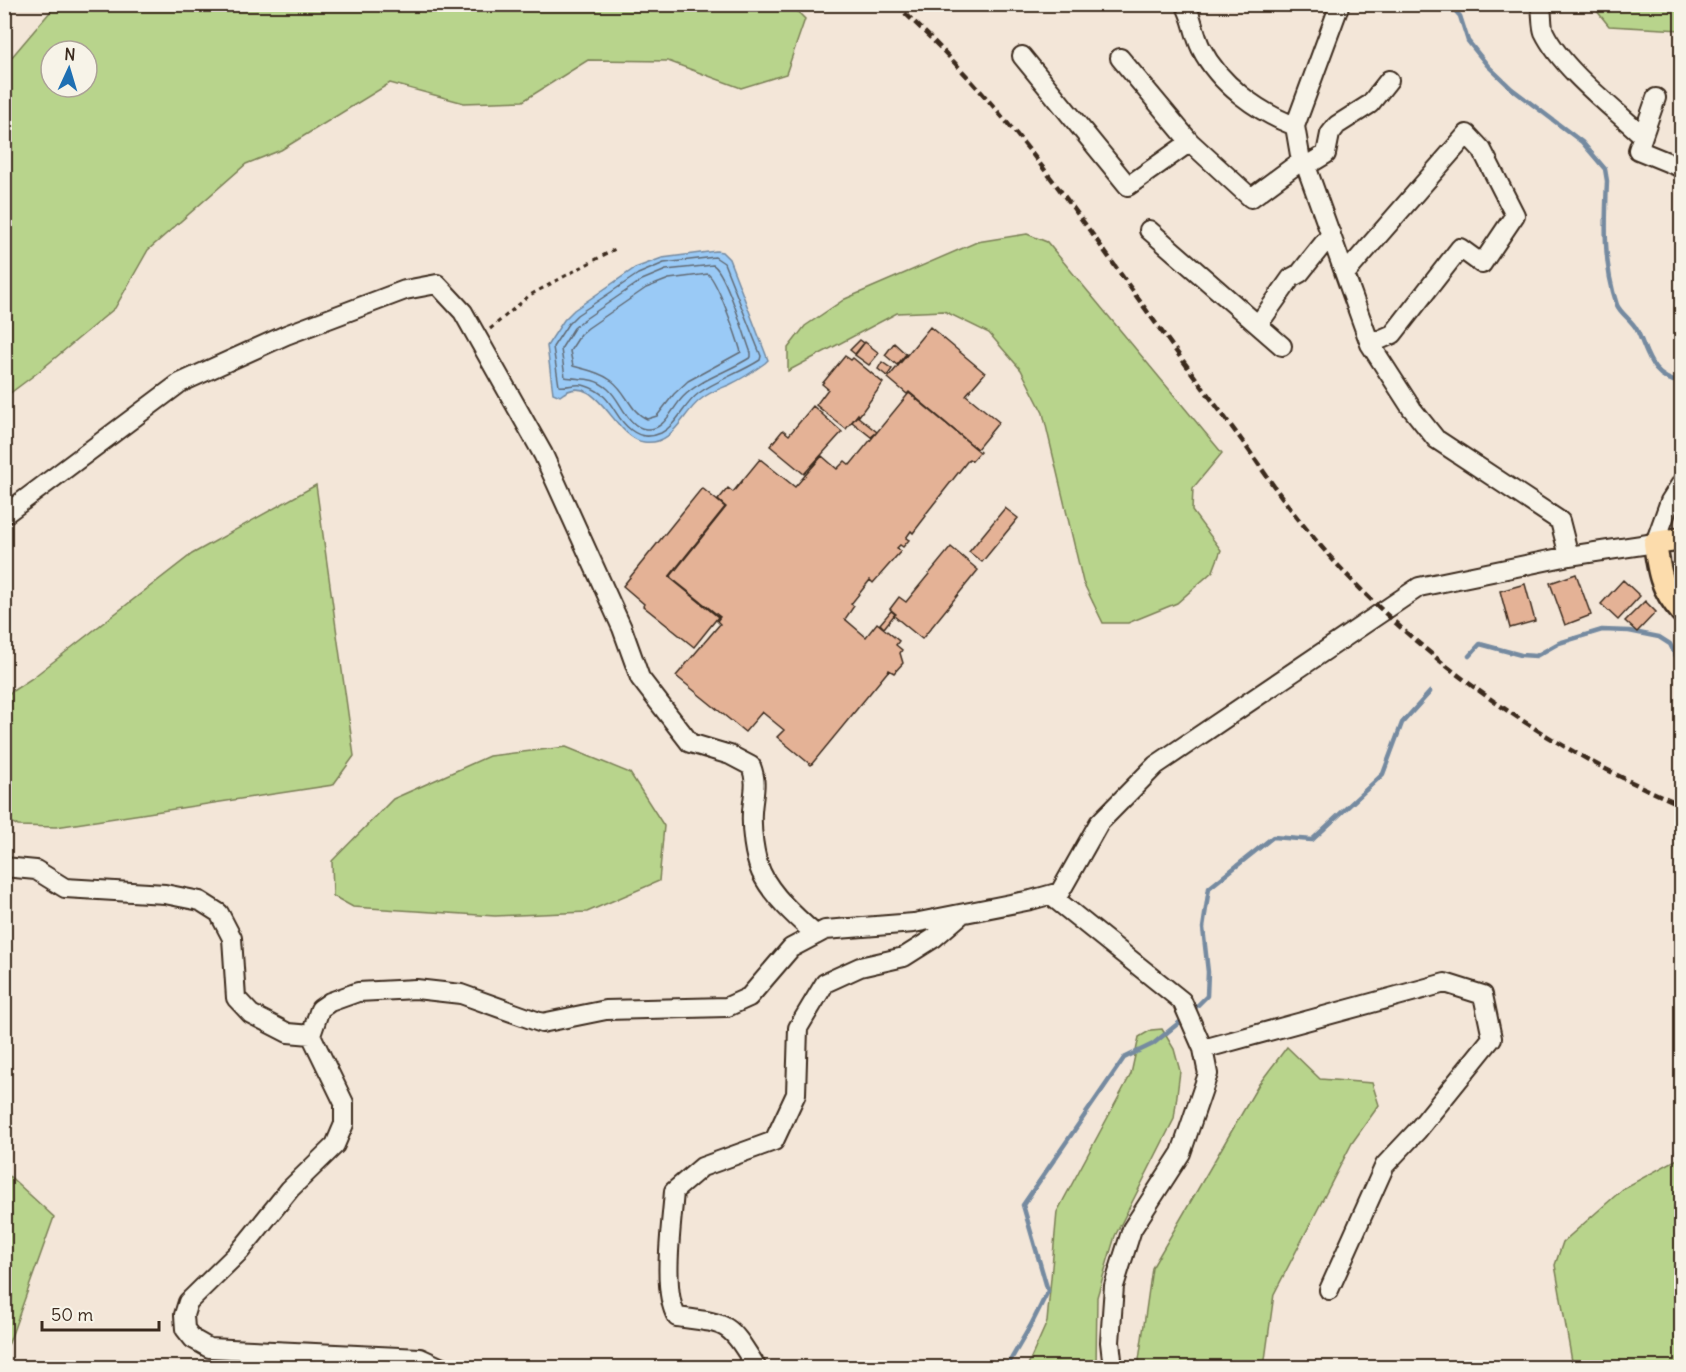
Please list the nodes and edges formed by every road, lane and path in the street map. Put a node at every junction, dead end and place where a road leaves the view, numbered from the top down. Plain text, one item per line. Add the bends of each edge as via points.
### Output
1 (1185, 4) edge
2 (1340, 4) edge
3 (1540, 4) edge
4 (1022, 56) dead end
5 (1120, 58) dead end
6 (1389, 80) dead end
7 (1656, 98) dead end
8 (1295, 126) junction
9 (1643, 136) junction
10 (1190, 142) junction
11 (1303, 163) junction
12 (1682, 168) edge
13 (1149, 230) dead end
14 (1331, 234) junction
15 (617, 248) dead end
16 (1346, 274) junction
17 (1258, 325) junction
18 (478, 339) junction
19 (1370, 344) junction
20 (1282, 346) dead end
21 (1682, 482) edge
22 (4, 515) edge
23 (1682, 539) edge
24 (1655, 543) junction
25 (1569, 556) junction
26 (1682, 612) edge
27 (4, 867) edge
28 (1050, 895) junction
29 (962, 914) junction
30 (816, 935) junction
31 (311, 1035) junction
32 (1203, 1049) junction
33 (1329, 1290) dead end
34 (442, 1368) edge
35 (757, 1368) edge
36 (1113, 1368) edge

1 - 8 street via 1201,48 1225,80 1252,105
2 - 8 street
3 - 9 street via 1543,30 1559,54
4 - 10 street via 1128,186
5 - 10 street
6 - 11 street via 1370,104 1337,125 1330,134 1326,154
7 - 9 street
8 - 11 street
9 - 12 street via 1638,150
10 - 11 street via 1251,198
11 - 14 street
13 - 17 street
14 - 16 street
14 - 17 street via 1300,273 1291,278
15 - 18 path via 530,295
16 - 19 street
16 - 19 street via 1467,134 1482,150 1515,215 1482,264 1460,248 1393,333
17 - 20 street
18 - 22 street via 463,312 437,284 405,290 286,335 180,383
18 - 30 street via 543,454 622,628 640,678 690,743 751,766 756,778 752,833 761,872 788,911
19 - 25 street via 1436,440 1560,521
21 - 24 street via 1670,501
23 - 24 main road
24 - 25 street
24 - 26 main road via 1666,593
25 - 28 street via 1419,586 1156,765 1099,823 1060,892
27 - 31 street via 36,870 65,888 165,894 200,901 219,913 232,939 236,998 251,1014 288,1033
28 - 29 street
28 - 32 street via 1182,1001
29 - 30 street via 914,923 825,930
29 - 35 street via 904,957 860,967 825,983 798,1028 796,1094 774,1141 702,1167 674,1191 669,1265 671,1307 677,1317 719,1322 734,1332
30 - 31 street via 791,948 749,997 727,1007 606,1010 542,1023 461,994 416,989 358,992 320,1009
31 - 34 street via 344,1103 344,1124 335,1145 290,1189 240,1251 188,1302 185,1329 193,1340 209,1348 420,1358
32 - 33 street via 1444,983 1483,995 1492,1038 1418,1131 1385,1165
32 - 36 street via 1208,1074 1181,1154 1132,1230 1114,1286 1110,1342

